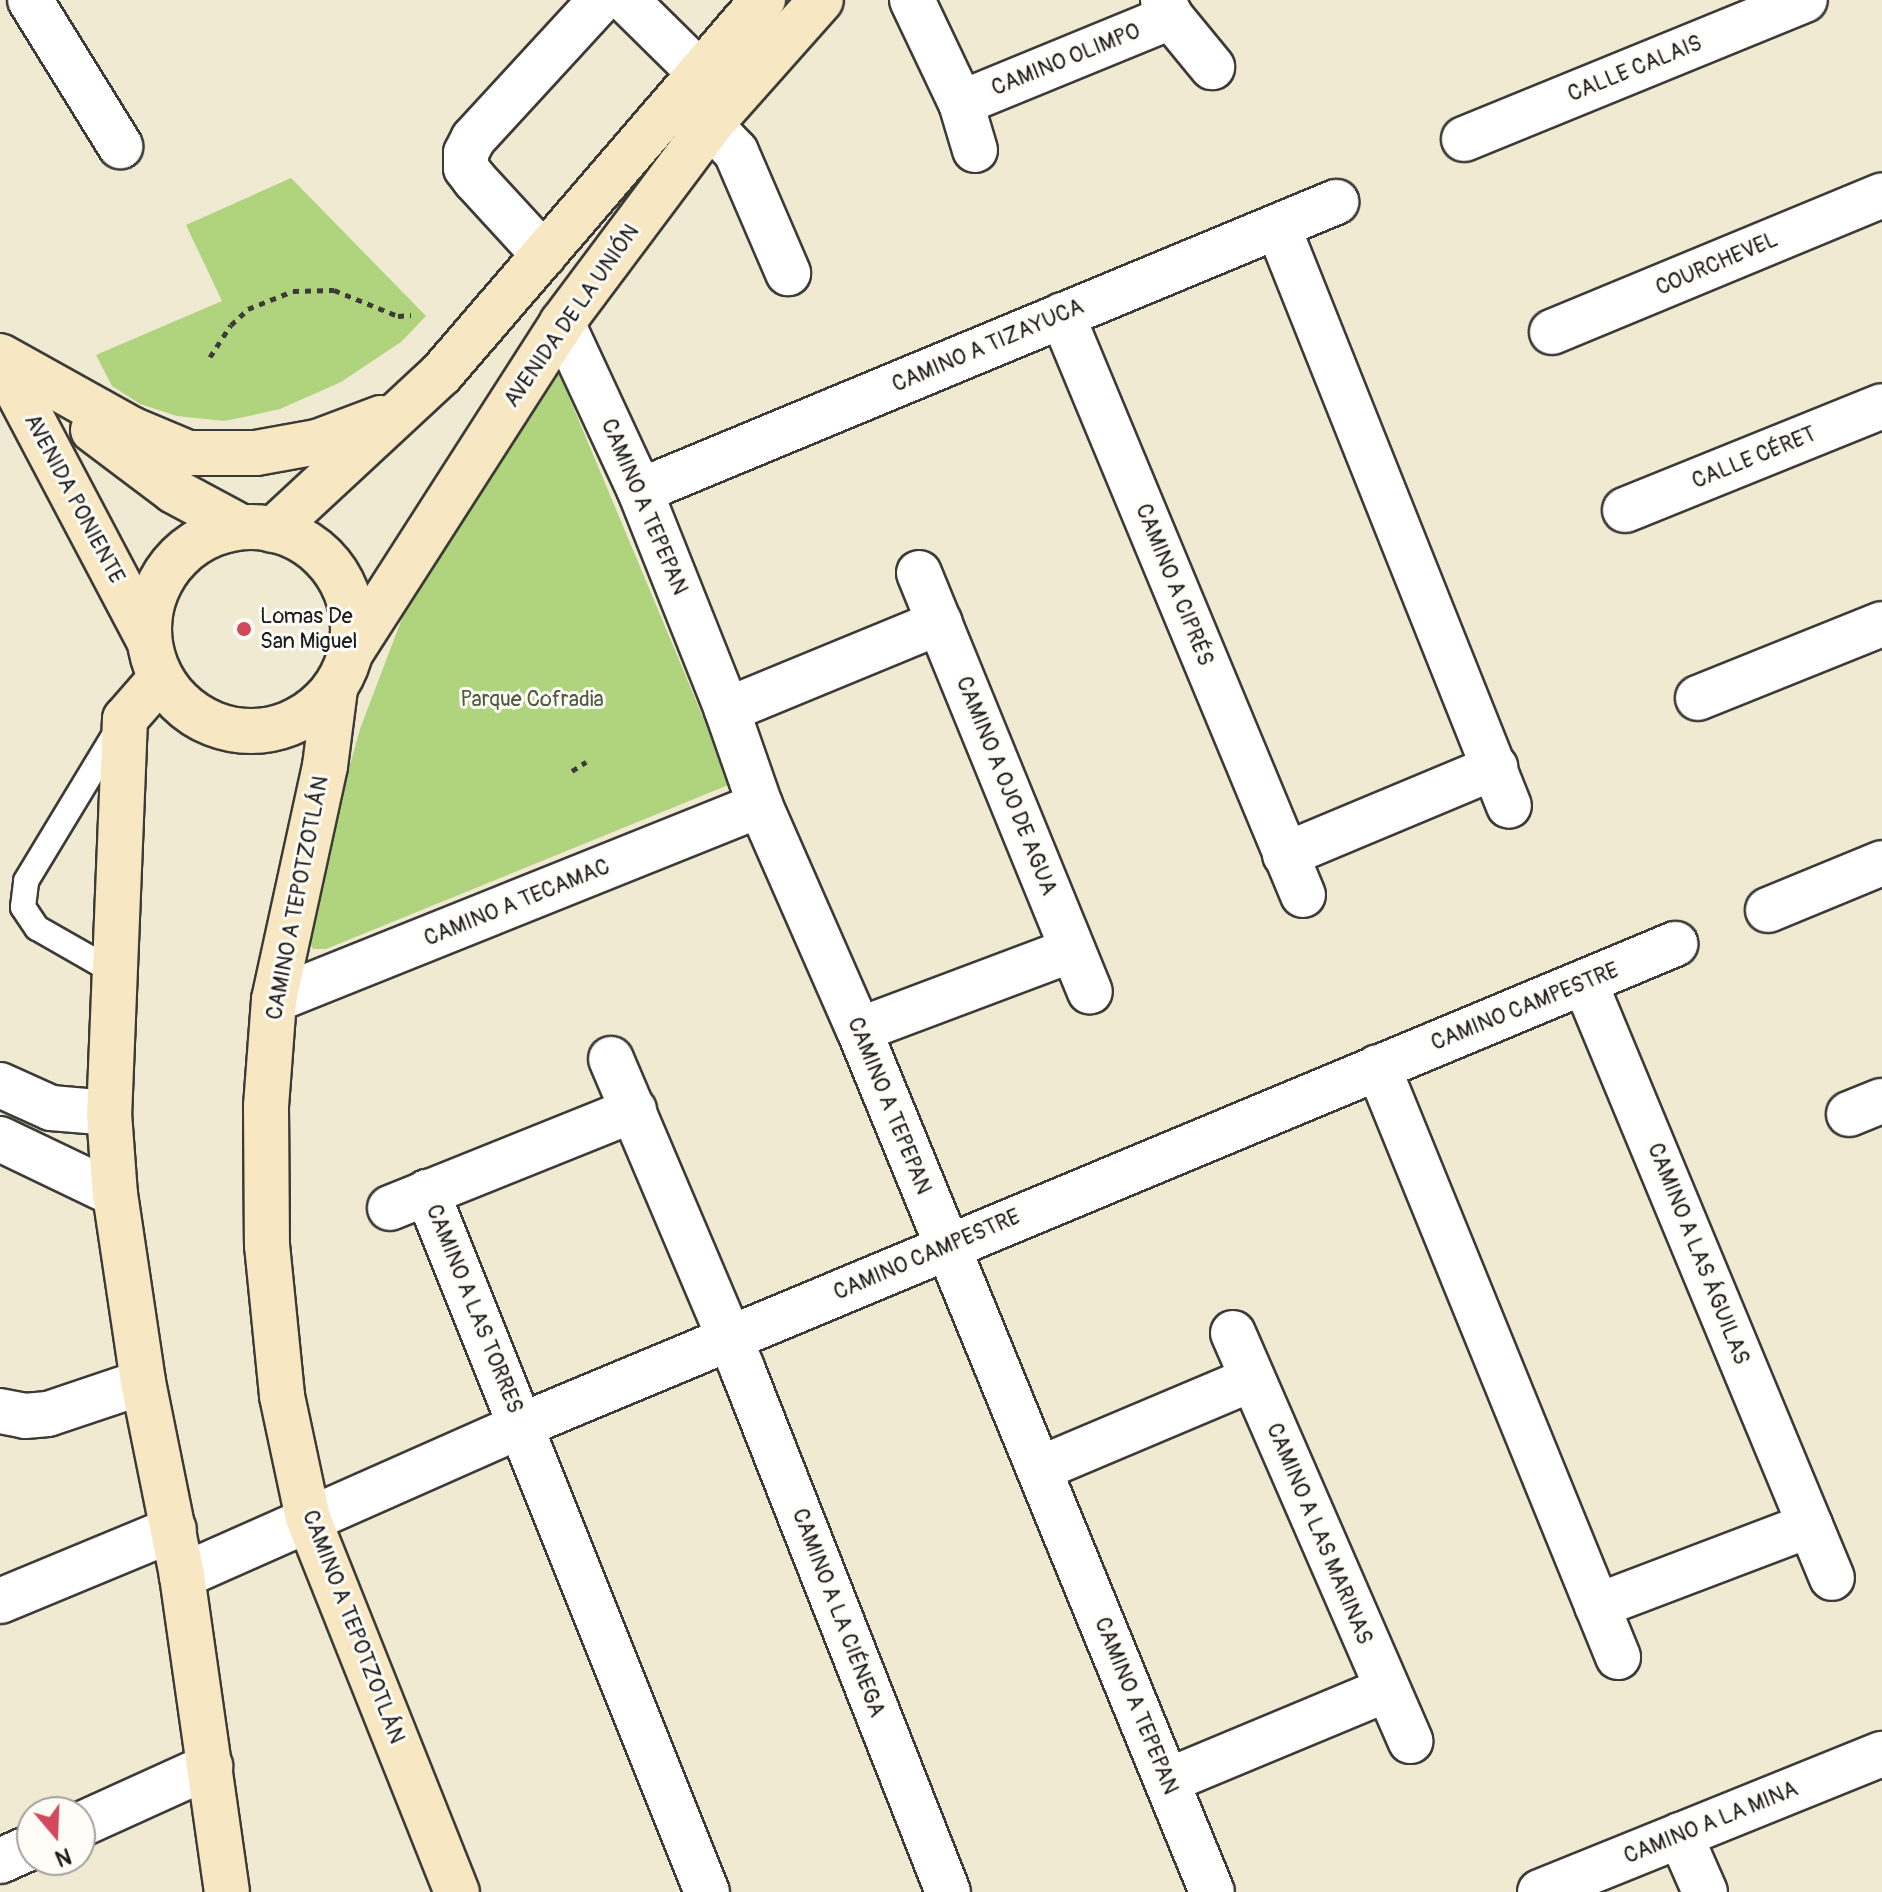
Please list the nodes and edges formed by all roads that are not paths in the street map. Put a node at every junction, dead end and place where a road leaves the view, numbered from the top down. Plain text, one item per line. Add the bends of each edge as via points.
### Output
1 (30, 0) edge
2 (601, 0) edge
3 (626, 0) edge
4 (763, 0) edge
5 (821, 0) edge
6 (912, 0) edge
7 (1805, 0) edge
8 (1167, 9) edge
9 (1212, 67) dead end
10 (698, 71) junction
11 (961, 103) junction
12 (710, 125) junction
13 (1464, 139) dead end
14 (120, 146) dead end
15 (975, 150) dead end
16 (1882, 195) edge
17 (1336, 202) dead end
18 (1278, 227) junction
19 (544, 255) junction
20 (788, 273) dead end
21 (1062, 315) junction
22 (562, 323) junction
23 (1552, 332) dead end
24 (0, 357) edge
25 (1882, 406) edge
26 (402, 410) junction
27 (640, 491) junction
28 (1625, 510) dead end
29 (257, 528) junction
30 (919, 573) dead end
31 (940, 622) junction
32 (1882, 624) edge
33 (154, 659) junction
34 (343, 670) junction
35 (1698, 698) dead end
36 (727, 710) junction
37 (125, 719) junction
38 (760, 805) junction
39 (1285, 855) junction
40 (1882, 863) edge
41 (1303, 895) dead end
42 (1768, 910) dead end
43 (1675, 944) dead end
44 (1072, 950) junction
45 (116, 973) junction
46 (1585, 983) junction
47 (1090, 991) dead end
48 (274, 1000) junction
49 (859, 1030) junction
50 (611, 1059) dead end
51 (1378, 1067) junction
52 (0, 1085) edge
53 (634, 1110) junction
54 (109, 1113) junction
55 (0, 1139) edge
56 (115, 1194) junction
57 (946, 1247) junction
58 (1233, 1333) dead end
59 (728, 1340) junction
60 (1252, 1379) junction
61 (143, 1382) junction
62 (0, 1411) edge
63 (520, 1426) junction
64 (1039, 1469) junction
65 (308, 1518) junction
66 (1810, 1525) junction
67 (174, 1529) junction
68 (182, 1576) junction
69 (1832, 1578) dead end
70 (0, 1601) edge
71 (1597, 1606) junction
72 (1618, 1657) dead end
73 (1386, 1690) junction
74 (1410, 1741) dead end
75 (1882, 1754) edge
76 (210, 1766) junction
77 (1167, 1781) junction
78 (96, 1818) edge
79 (1680, 1835) junction
80 (942, 1890) edge
81 (227, 1892) edge
82 (457, 1892) edge
83 (707, 1892) edge
84 (1212, 1892) edge
85 (1540, 1892) edge
86 (1705, 1892) edge

1 - 14 street
2 - 19 street via 473,139 466,153 466,168 475,180
3 - 10 street
4 - 10 main road
5 - 12 main road, AVENIDA DE LA UNIÓN
6 - 11 street
7 - 13 street, CALLE CALAIS
8 - 9 street, CAMINO OLIMPO
8 - 11 street, CAMINO OLIMPO
10 - 19 main road
11 - 15 street
12 - 20 street via 736,152
12 - 22 main road, AVENIDA DE LA UNIÓN
16 - 23 street, COURCHEVEL
17 - 18 street, CAMINO A TIZAYUCA
18 - 21 street, CAMINO A TIZAYUCA
18 - 39 street via 1502,786
19 - 26 main road via 441,374
21 - 27 street, CAMINO A TIZAYUCA
21 - 39 street, CAMINO A CIPRÉS
22 - 27 street, CAMINO A TEPEPAN
22 - 34 main road, AVENIDA DE LA UNIÓN
24 - 26 main road via 131,429 188,453 256,453 317,442
24 - 29 main road, AVENIDA PONIENTE via 174,491
24 - 33 main road, AVENIDA PONIENTE
25 - 28 street, CALLE CÉRET
26 - 29 main road
27 - 36 street, CAMINO A TEPEPAN
29 - 33 main road via 210,535 183,552 162,577 150,607
29 - 34 main road via 303,541 328,561 346,589 353,620
30 - 31 street, CAMINO A OJO DE AGUA
31 - 36 street
31 - 44 street, CAMINO A OJO DE AGUA
32 - 35 street
33 - 34 main road via 182,706 211,724 245,732 279,728 310,713
33 - 37 main road
34 - 48 main road, CAMINO A TEPOTZOTLÁN
36 - 38 street, CAMINO A TEPEPAN
37 - 45 main road
37 - 45 lane via 26,881 23,907 37,928
38 - 48 street, CAMINO A TECAMAC
38 - 49 street, CAMINO A TEPEPAN
39 - 41 street, CAMINO A CIPRÉS
40 - 42 street
43 - 46 street, CAMINO CAMPESTRE
44 - 47 street, CAMINO A OJO DE AGUA
44 - 49 street
45 - 54 main road
46 - 51 street, CAMINO CAMPESTRE
46 - 66 street, CAMINO A LAS ÁGUILAS
48 - 65 main road, CAMINO A TEPOTZOTLÁN via 266,1106 267,1245 282,1396
49 - 57 street, CAMINO A TEPEPAN
50 - 53 street
51 - 57 street, CAMINO CAMPESTRE
51 - 71 street
52 - 54 street via 51,1108
53 - 59 street
53 - 63 street, CAMINO A LAS TORRES via 408,1200
54 - 56 main road
55 - 56 street
56 - 61 main road
57 - 59 street, CAMINO CAMPESTRE
57 - 64 street, CAMINO A TEPEPAN
58 - 60 street, CAMINO A LAS MARINAS
59 - 63 street, CAMINO CAMPESTRE
59 - 80 street, CAMINO A LA CIÉNEGA
60 - 64 street
60 - 73 street, CAMINO A LAS MARINAS
61 - 62 street via 48,1414
61 - 67 main road
63 - 65 street, CAMINO CAMPESTRE
63 - 83 street
64 - 77 street, CAMINO A TEPEPAN
65 - 68 street, CAMINO CAMPESTRE
65 - 82 main road, CAMINO A TEPOTZOTLÁN
66 - 69 street, CAMINO A LAS ÁGUILAS
66 - 71 street
67 - 68 main road
67 - 70 street
68 - 76 main road
71 - 72 street
73 - 74 street, CAMINO A LAS MARINAS
73 - 77 street
75 - 79 street, CAMINO A LA MINA
76 - 78 street
76 - 81 main road
77 - 84 street, CAMINO A TEPEPAN
79 - 85 street, CAMINO A LA MINA
79 - 86 street

